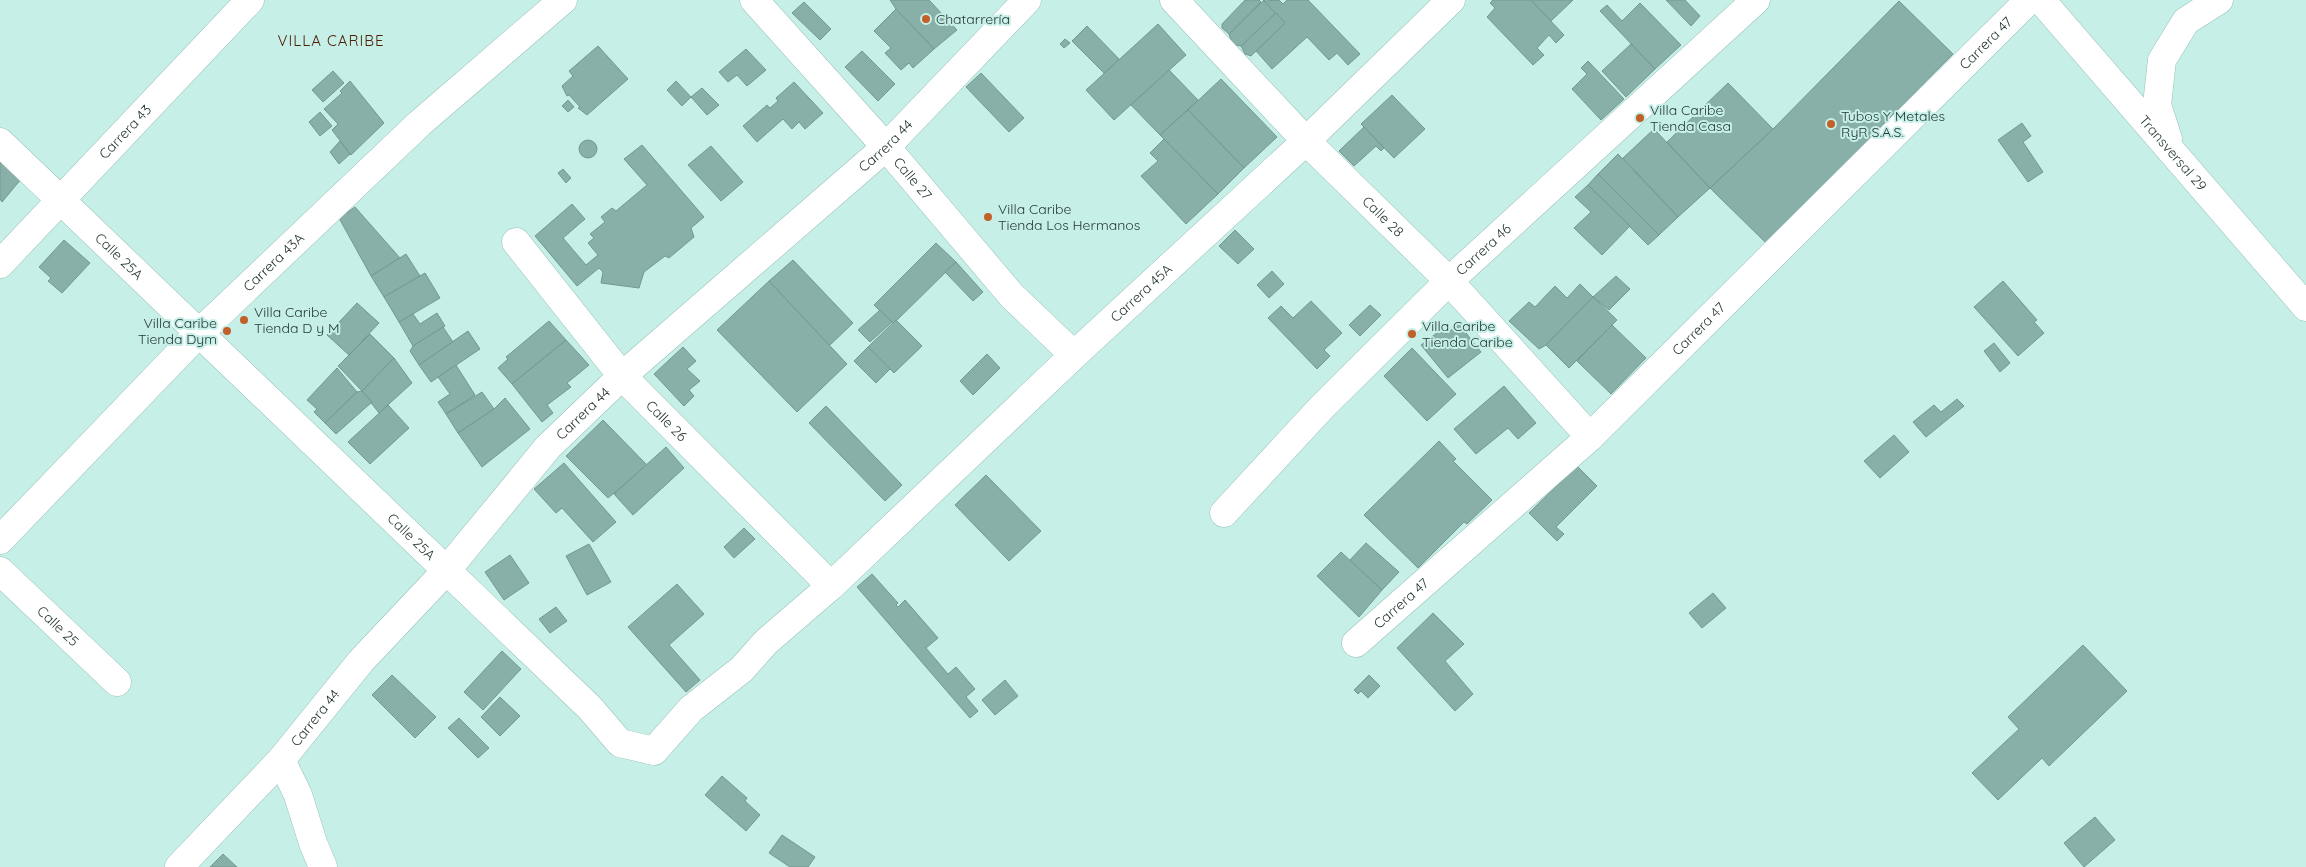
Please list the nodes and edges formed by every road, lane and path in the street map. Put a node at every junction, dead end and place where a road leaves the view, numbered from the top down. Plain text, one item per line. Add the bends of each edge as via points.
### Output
1 (250, 0) edge
2 (563, 0) edge
3 (754, 0) edge
4 (1027, 0) edge
5 (1174, 0) edge
6 (1451, 0) edge
7 (1756, 0) edge
8 (2029, 0) edge
9 (2041, 0) edge
10 (2219, 0) edge
11 (1306, 141) junction
12 (0, 142) edge
13 (886, 147) junction
14 (2170, 149) junction
15 (60, 200) junction
16 (516, 242) dead end
17 (0, 264) edge
18 (1449, 281) junction
19 (2306, 307) edge
20 (199, 333) junction
21 (1074, 355) junction
22 (622, 376) junction
23 (1590, 437) junction
24 (1224, 513) dead end
25 (0, 540) edge
26 (0, 571) edge
27 (446, 571) junction
28 (831, 586) junction
29 (1356, 643) dead end
30 (117, 682) dead end
31 (281, 760) junction
32 (179, 867) edge
33 (323, 867) edge

1 - 15 main road, Carrera 43
2 - 20 main road, Carrera 43A via 420,123
3 - 13 main road, Calle 27
4 - 13 main road, Carrera 44
5 - 11 main road, Calle 28
6 - 11 main road, Carrera 45A
7 - 18 main road, Carrera 46
8 - 23 main road, Carrera 47
9 - 14 main road, Transversal 29
10 - 14 main road via 2186,21 2162,60 2157,105
11 - 18 main road, Calle 28
11 - 21 main road, Carrera 45A
12 - 15 main road, Calle 25A
13 - 21 main road, Calle 27 via 1012,296
13 - 22 main road, Carrera 44
14 - 19 main road, Transversal 29
15 - 17 main road, Carrera 43
15 - 20 main road, Calle 25A
16 - 22 main road, Calle 26
18 - 23 main road, Calle 28
18 - 24 main road, Carrera 46 via 1322,407
20 - 25 main road, Carrera 43A
20 - 27 main road, Calle 25A
21 - 28 main road, Carrera 45A
22 - 27 main road, Carrera 44 via 548,447
22 - 28 main road, Calle 26
23 - 29 main road, Carrera 47
26 - 30 main road, Calle 25
27 - 28 main road, Calle 25A via 590,708 620,743 654,751 691,710 742,669 766,642
27 - 31 main road, Carrera 44 via 361,661
31 - 32 main road, Carrera 44
31 - 33 main road via 298,795

